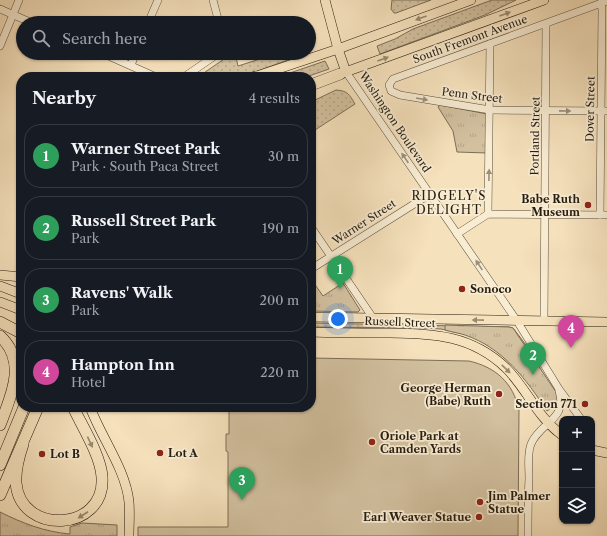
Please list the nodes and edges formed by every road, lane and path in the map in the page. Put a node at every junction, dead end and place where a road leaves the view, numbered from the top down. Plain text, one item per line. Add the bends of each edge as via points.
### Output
1 (19, 0) edge
2 (158, 0) edge
3 (213, 0) edge
4 (325, 0) edge
5 (471, 0) edge
6 (544, 0) edge
7 (604, 2) edge
8 (0, 10) edge
9 (13, 15) junction
10 (16, 16) edge
11 (151, 16) edge
12 (216, 16) edge
13 (546, 24) junction
14 (490, 44) junction
15 (0, 46) edge
16 (338, 49) junction
17 (316, 56) edge
18 (118, 60) edge
19 (133, 60) edge
20 (209, 60) edge
21 (305, 60) edge
22 (131, 66) junction
23 (145, 72) edge
24 (191, 72) edge
25 (270, 72) edge
26 (343, 73) junction
27 (316, 83) edge
28 (389, 85) joint
29 (490, 110) junction
30 (546, 110) junction
31 (604, 111) edge
32 (430, 194) junction
33 (488, 214) junction
34 (545, 214) junction
35 (603, 215) edge
36 (316, 234) edge
37 (457, 234) junction
38 (331, 256) junction
39 (316, 266) edge
40 (0, 276) edge
41 (16, 277) edge
42 (0, 286) edge
43 (16, 292) edge
44 (0, 302) edge
45 (16, 308) edge
46 (316, 317) edge
47 (374, 318) junction
48 (517, 321) junction
49 (544, 321) junction
50 (0, 322) edge
51 (607, 322) edge
52 (16, 330) edge
53 (316, 332) edge
54 (0, 336) edge
55 (559, 389) junction
56 (22, 412) edge
57 (36, 412) edge
58 (75, 412) edge
59 (92, 412) edge
60 (579, 416) edge
61 (548, 424) junction
62 (0, 425) edge
63 (559, 433) edge
64 (23, 444) junction
65 (595, 451) edge
66 (607, 453) edge
67 (0, 466) edge
68 (0, 495) edge
69 (129, 536) edge
70 (528, 536) edge

1 - 9 street
2 - 11 street
3 - 12 street
4 - 16 main road, Washington Boulevard
5 -> 16 main road
26 -> 6 main road
7 - 13 street, South Fremont Avenue
7 - 31 street, Dover Street
8 - 9 street
9 - 10 street
9 - 15 street
13 - 14 street, South Fremont Avenue
13 - 30 street, Portland Street
14 - 28 street, South Fremont Avenue via 393,79
14 - 29 street
16 - 17 main road
16 - 26 main road, Washington Boulevard
18 - 22 street
19 - 22 street
20 - 24 street
21 - 25 main road
22 - 23 street
26 - 27 highway
32 -> 26 street, Washington Boulevard
28 -> 29 street, Penn Street via 391,91 400,95
29 - 30 street, Penn Street
33 -> 29 street
30 -> 31 street, Penn Street
30 - 34 street, Portland Street
31 - 35 street, Dover Street
32 - 37 street, Washington Boulevard
32 - 38 street, Warner Street
33 - 34 street
33 - 37 street
34 - 35 street
34 - 49 street, Portland Street
36 - 38 street
48 -> 37 street, Washington Boulevard
38 - 39 street, Warner Street
38 - 47 street
40 - 41 main road
42 - 43 main road
44 - 45 main road
46 - 47 main road, Russell Street
48 -> 47 main road, Russell Street
48 - 49 main road, Russell Street
48 - 55 street, Washington Boulevard
49 - 51 main road, Russell Street
50 - 52 highway
53 -> 61 main road, Russell Street via 428,334 463,342 483,351 504,367
54 - 62 highway via 9,347 15,378
55 - 60 street, Washington Boulevard
55 - 61 street, Washington Boulevard via 561,406 557,415
56 - 67 highway
57 - 64 highway
58 -> 64 highway via 98,460 102,483 95,503 82,516 65,522 56,522 37,517 25,506 20,499 16,482 16,470
59 - 69 main road via 126,488 129,502
61 - 63 main road, Russell Street
61 - 70 street, Washington Boulevard via 536,436 529,451
64 - 68 highway
65 - 66 main road

